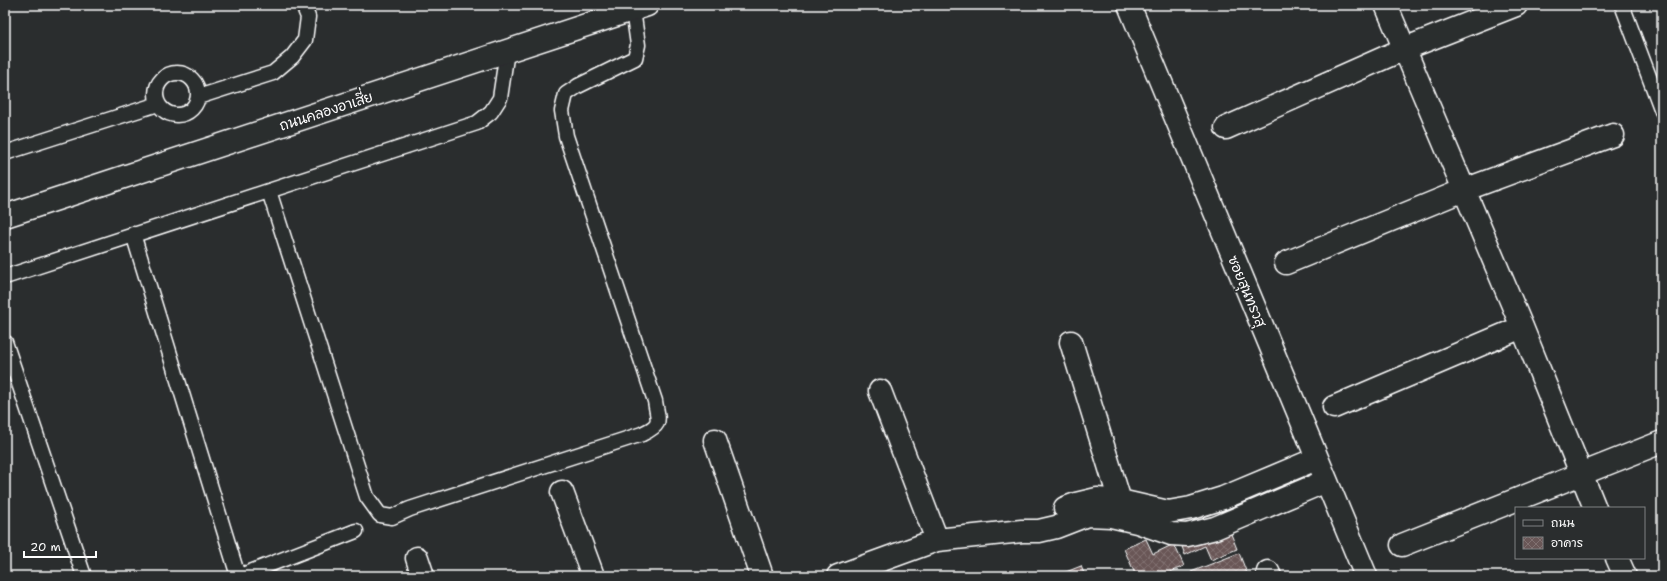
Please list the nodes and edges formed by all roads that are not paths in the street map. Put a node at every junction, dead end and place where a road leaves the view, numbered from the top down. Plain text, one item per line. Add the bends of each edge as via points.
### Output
1 (303, 5) edge
2 (1129, 5) edge
3 (1386, 5) edge
4 (1516, 5) edge
5 (1622, 5) edge
6 (640, 7) edge
7 (1404, 49) junction
8 (508, 51) junction
9 (198, 97) junction
10 (158, 104) junction
11 (1662, 111) edge
12 (1226, 128) dead end
13 (1612, 135) dead end
14 (5, 153) edge
15 (1464, 190) junction
16 (268, 191) junction
17 (5, 216) edge
18 (133, 234) junction
19 (1286, 263) dead end
20 (5, 277) edge
21 (1522, 327) junction
22 (5, 342) edge
23 (1071, 342) dead end
24 (880, 391) dead end
25 (1334, 407) dead end
26 (715, 440) dead end
27 (1662, 442) edge
28 (1316, 459) junction
29 (1580, 474) junction
30 (1326, 482) junction
31 (562, 492) dead end
32 (1223, 498) junction
33 (1595, 507) edge
34 (1120, 509) junction
35 (1234, 520) junction
36 (356, 531) dead end
37 (937, 540) junction
38 (1402, 545) dead end
39 (1617, 559) edge
40 (84, 576) edge
41 (239, 576) edge
42 (593, 576) edge
43 (762, 576) edge
44 (838, 576) edge
45 (1366, 576) edge
46 (1625, 576) edge

1 - 9 lane via 308,17 305,40 292,57 273,73
2 - 28 street, ซอยสุนทรวสุ
3 - 7 street
4 - 7 street
5 - 11 lane
6 - 8 street, ถนนคลองอาเสี่ย
6 - 16 lane via 635,58 566,94 562,111 566,136 655,401 658,422 654,428 392,517 380,515 368,497
7 - 12 street
7 - 15 street
8 - 16 lane via 500,98 491,112 477,123
8 - 17 street, ถนนคลองอาเสี่ย
9 - 10 lane via 193,109 181,115 168,113
9 - 10 lane via 196,84 187,75 174,73 162,79 156,91
10 - 14 lane
13 - 15 street
15 - 19 street
15 - 21 street
16 - 18 lane
18 - 20 lane
18 - 41 lane
21 - 25 street
21 - 29 street
22 - 40 lane
23 - 34 street
24 - 37 street
26 - 43 street
27 - 29 street
28 - 30 street, ซอยสุนทรวสุ
28 - 32 street
29 - 33 street
29 - 38 street
30 - 35 street
30 - 45 street, ซอยสุนทรวสุ
31 - 42 street
32 - 34 street via 1168,512
32 - 35 street
34 - 35 street via 1170,534 1187,535
34 - 37 street via 1098,499 1048,515 1022,531
36 - 41 lane
37 - 44 street
39 - 46 street

